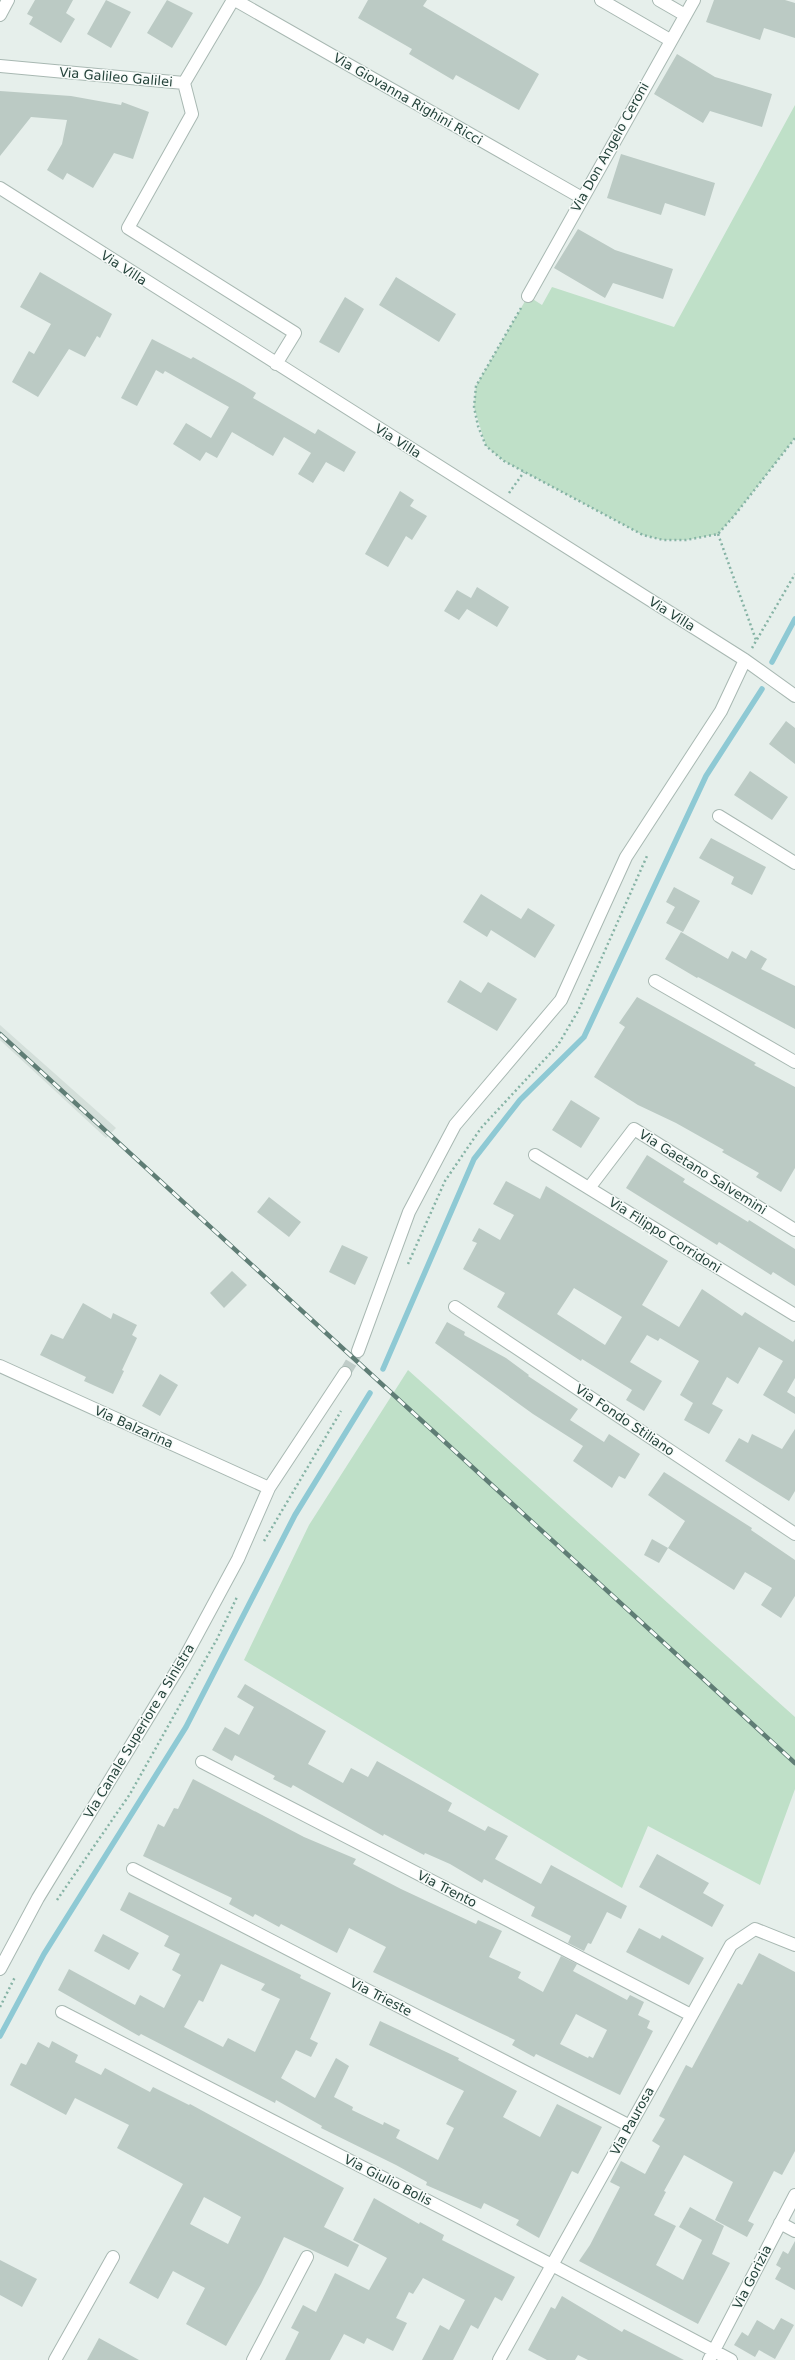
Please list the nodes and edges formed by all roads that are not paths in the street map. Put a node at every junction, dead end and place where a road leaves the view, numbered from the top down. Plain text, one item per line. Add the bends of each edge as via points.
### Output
1 (8, 0) edge
2 (234, 0) edge
3 (601, 0) edge
4 (659, 0) edge
5 (694, 0) edge
6 (0, 15) edge
7 (685, 15) junction
8 (670, 40) junction
9 (0, 66) edge
10 (184, 83) junction
11 (0, 188) edge
12 (582, 198) junction
13 (528, 296) road end
14 (276, 364) junction
15 (745, 660) junction
16 (795, 696) edge
17 (719, 816) dead end
18 (795, 864) edge
19 (655, 981) dead end
20 (795, 1062) edge
21 (535, 1155) dead end
22 (589, 1188) junction
23 (795, 1230) edge
24 (455, 1307) dead end
25 (795, 1315) edge
26 (358, 1351) tunnel mouth
27 (0, 1366) edge
28 (345, 1373) tunnel mouth
29 (269, 1488) junction
30 (795, 1534) edge
31 (202, 1762) dead end
32 (133, 1869) dead end
33 (795, 1945) edge
34 (0, 1969) edge
35 (62, 2012) dead end
36 (691, 2015) junction
37 (630, 2126) junction
38 (795, 2195) edge
39 (780, 2223) junction
40 (795, 2230) edge
41 (112, 2257) dead end
42 (307, 2257) dead end
43 (552, 2265) junction
44 (712, 2356) edge
45 (55, 2360) edge
46 (253, 2360) edge
47 (498, 2360) edge
48 (731, 2360) edge

1 - 6 street
2 - 10 street, Via Galileo Galilei
2 - 12 street, Via Giovanna Righini Ricci
3 - 8 street
4 - 7 street
5 - 7 street, Via Don Angelo Ceroni
7 - 8 street, Via Don Angelo Ceroni
8 - 12 street, Via Don Angelo Ceroni
9 - 10 street, Via Galileo Galilei
10 - 14 street via 192,114 128,228 295,333
11 - 14 street, Via Villa
12 - 13 street, Via Don Angelo Ceroni
14 - 15 street, Via Villa
15 - 16 street, Via Villa
15 - 26 street via 721,711 626,857 561,1000 455,1125 409,1212
17 - 18 street
19 - 20 street
21 - 22 street, Via Filippo Corridoni
22 - 23 street, Via Gaetano Salvemini via 634,1129
22 - 25 street, Via Filippo Corridoni
24 - 30 street, Via Fondo Stiliano
27 - 29 street, Via Balzarina
28 - 29 street, Via Canale Superiore a Sinistra
29 - 34 street, Via Canale Superiore a Sinistra via 238,1559 185,1657 38,1898
31 - 36 street, Via Trento
32 - 37 street, Via Trieste
33 - 36 street, Via Paurosa via 755,1929 731,1945
35 - 43 street, Via Giulio Bolis
36 - 37 street, Via Paurosa
37 - 43 street, Via Paurosa
38 - 39 street, Via Gorizia
39 - 40 street
39 - 44 street, Via Gorizia
41 - 45 street
42 - 46 street
43 - 44 street, Via Giulio Bolis
43 - 47 street, Via Paurosa
44 - 48 street, Via Giulio Bolis

